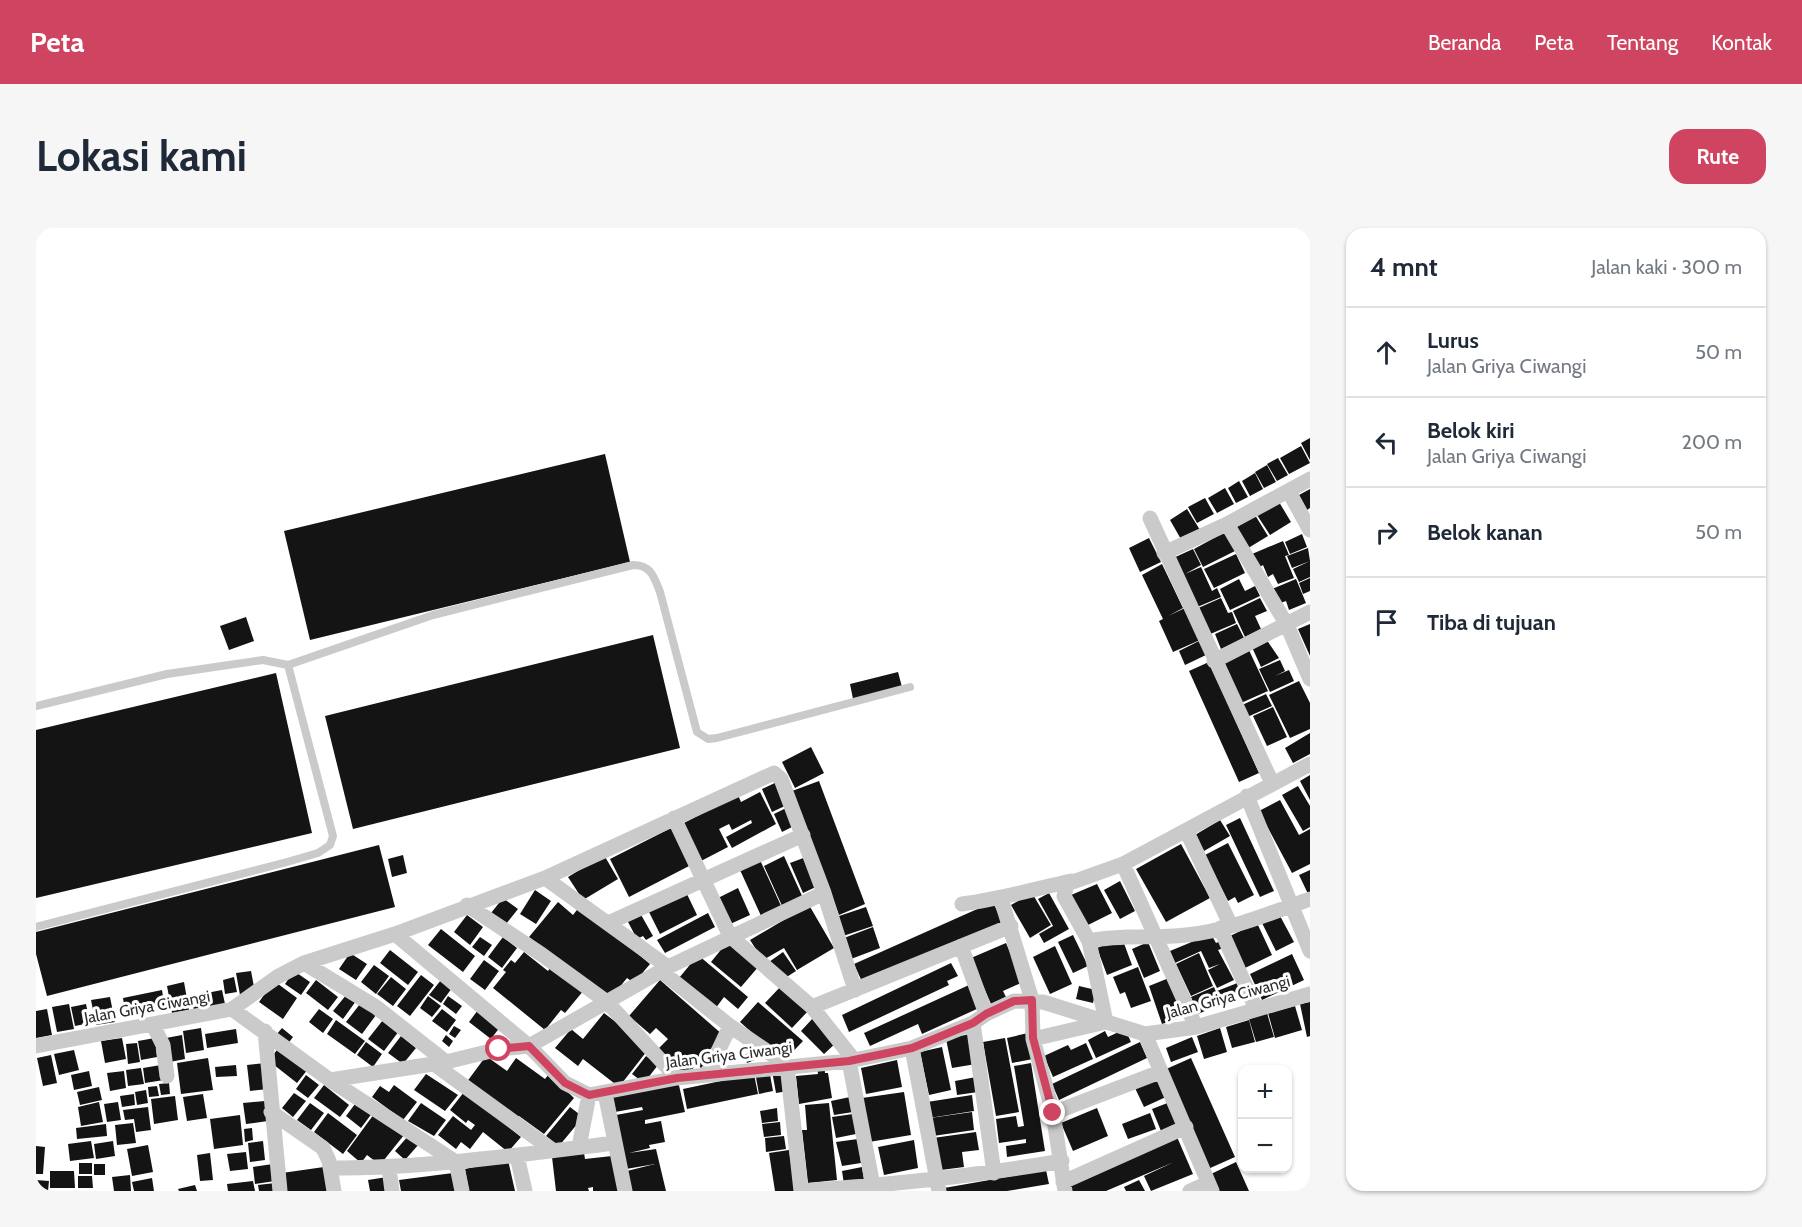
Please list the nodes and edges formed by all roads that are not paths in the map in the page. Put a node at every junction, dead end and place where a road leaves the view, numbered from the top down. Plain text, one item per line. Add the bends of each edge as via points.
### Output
1 (1310, 479) edge
2 (1288, 492) junction
3 (1150, 518) dead end
4 (1227, 524) junction
5 (1310, 530) edge
6 (1164, 553) junction
7 (1310, 612) edge
8 (1287, 625) junction
9 (1214, 661) junction
10 (288, 665) junction
11 (1310, 679) edge
12 (910, 687) dead end
13 (36, 706) edge
14 (1310, 764) edge
15 (1272, 783) junction
16 (1247, 796) junction
17 (674, 818) junction
18 (1186, 832) junction
19 (803, 836) junction
20 (1123, 864) junction
21 (545, 878) junction
22 (705, 879) junction
23 (1071, 881) junction
24 (824, 893) junction
25 (1001, 899) junction
26 (1310, 899) edge
27 (962, 904) dead end
28 (467, 905) junction
29 (1293, 905) junction
30 (608, 923) junction
31 (1011, 926) junction
32 (1225, 926) junction
33 (36, 927) edge
34 (395, 934) junction
35 (1155, 935) junction
36 (730, 936) junction
37 (1089, 942) junction
38 (961, 946) junction
39 (1310, 951) edge
40 (304, 963) junction
41 (664, 969) junction
42 (855, 990) junction
43 (1310, 994) edge
44 (1032, 1000) junction
45 (607, 1002) junction
46 (812, 1007) junction
47 (232, 1009) junction
48 (1256, 1009) junction
49 (986, 1014) junction
50 (1106, 1022) junction
51 (973, 1023) junction
52 (153, 1025) junction
53 (730, 1026) junction
54 (1196, 1027) junction
55 (265, 1031) junction
56 (1145, 1034) junction
57 (1033, 1038) junction
58 (36, 1046) edge
59 (529, 1046) junction
60 (912, 1048) junction
61 (852, 1060) junction
62 (440, 1063) junction
63 (787, 1065) junction
64 (1160, 1072) junction
65 (707, 1075) junction
66 (166, 1076) dead end
67 (677, 1078) junction
68 (330, 1080) junction
69 (605, 1094) junction
70 (589, 1095) junction
71 (271, 1112) junction
72 (1053, 1113) junction
73 (1186, 1127) junction
74 (614, 1143) junction
75 (579, 1147) junction
76 (551, 1149) junction
77 (517, 1156) junction
78 (1062, 1161) junction
79 (456, 1162) junction
80 (330, 1168) junction
81 (389, 1168) junction
82 (993, 1173) junction
83 (938, 1184) edge
84 (873, 1186) junction
85 (1064, 1187) edge
86 (1210, 1187) edge
87 (280, 1191) edge
88 (334, 1191) edge
89 (393, 1191) edge
90 (462, 1191) edge
91 (525, 1191) edge
92 (625, 1191) edge
93 (801, 1191) edge
94 (1190, 1191) edge

1 - 2 street
2 - 4 street
2 - 5 street
3 - 6 street
4 - 6 street
4 - 8 street
6 - 9 street
7 - 8 street
8 - 9 street
8 - 11 street
9 - 15 street
10 - 12 lane via 433,615 642,565 652,573 660,592 697,732 703,737 752,730
10 - 13 lane via 264,660 167,674
10 - 33 lane via 333,836 330,845 318,853 287,862
14 - 15 street
15 - 16 street
16 - 18 street
16 - 29 street
17 - 19 street via 774,773 781,779
17 - 21 street
17 - 22 street
18 - 20 street
18 - 32 street
19 - 22 street
19 - 24 street
20 - 23 street
20 - 35 street
21 - 28 street
21 - 30 street
22 - 30 street
22 - 36 street
23 - 25 street
23 - 37 street via 1064,888 1064,896
24 - 36 street
24 - 42 street
25 - 27 street
25 - 31 street
26 - 29 street
28 - 34 street
28 - 45 street
29 - 32 street
29 - 39 street
30 - 41 street
31 - 38 street
31 - 44 street
32 - 35 street via 1188,935
32 - 48 street
34 - 40 street
34 - 59 street
35 - 37 street via 1112,936
35 - 54 street
36 - 41 street
36 - 46 street
37 - 50 street
38 - 42 street
38 - 49 street
40 - 47 street
40 - 62 street via 376,1007
41 - 45 street
41 - 53 street
42 - 46 street
43 - 48 street, Jalan Griya Ciwangi
44 - 49 street, Jalan Griya Ciwangi via 1014,1001
44 - 50 street, Jalan Griya Ciwangi
44 - 57 street
45 - 59 street
45 - 67 street
46 - 61 street
47 - 52 street, Jalan Griya Ciwangi
47 - 55 street, Jalan Griya Ciwangi
48 - 54 street, Jalan Griya Ciwangi
49 - 51 street, Jalan Griya Ciwangi
50 - 56 street, Jalan Griya Ciwangi
50 - 57 street
51 - 60 street, Jalan Griya Ciwangi
51 - 82 street
52 - 58 street, Jalan Griya Ciwangi
52 - 66 street via 163,1045
53 - 63 street
53 - 65 street
54 - 56 street, Jalan Griya Ciwangi
55 - 68 street, Jalan Griya Ciwangi
55 - 71 street
56 - 64 street
57 - 72 street
59 - 62 street
59 - 70 street via 565,1083
60 - 61 street, Jalan Griya Ciwangi
60 - 83 street
61 - 63 street, Jalan Griya Ciwangi
61 - 84 street
62 - 68 street
62 - 76 street
63 - 65 street, Jalan Griya Ciwangi
63 - 93 street
64 - 72 street
64 - 73 street
65 - 67 street, Jalan Griya Ciwangi
67 - 69 street, Jalan Griya Ciwangi
68 - 79 street, Jalan Griya Ciwangi
69 - 70 street, Jalan Griya Ciwangi
69 - 74 street
70 - 75 street
71 - 80 street via 323,1148
71 - 87 street
72 - 78 street
73 - 85 street
73 - 86 street
74 - 75 street
74 - 92 street
75 - 76 street
76 - 77 street
77 - 79 street
77 - 91 street
78 - 82 street
78 - 85 street
79 - 81 street
79 - 90 street
80 - 81 street
80 - 88 street
81 - 89 street
82 - 83 street
83 - 84 street
84 - 93 street
86 - 94 street

